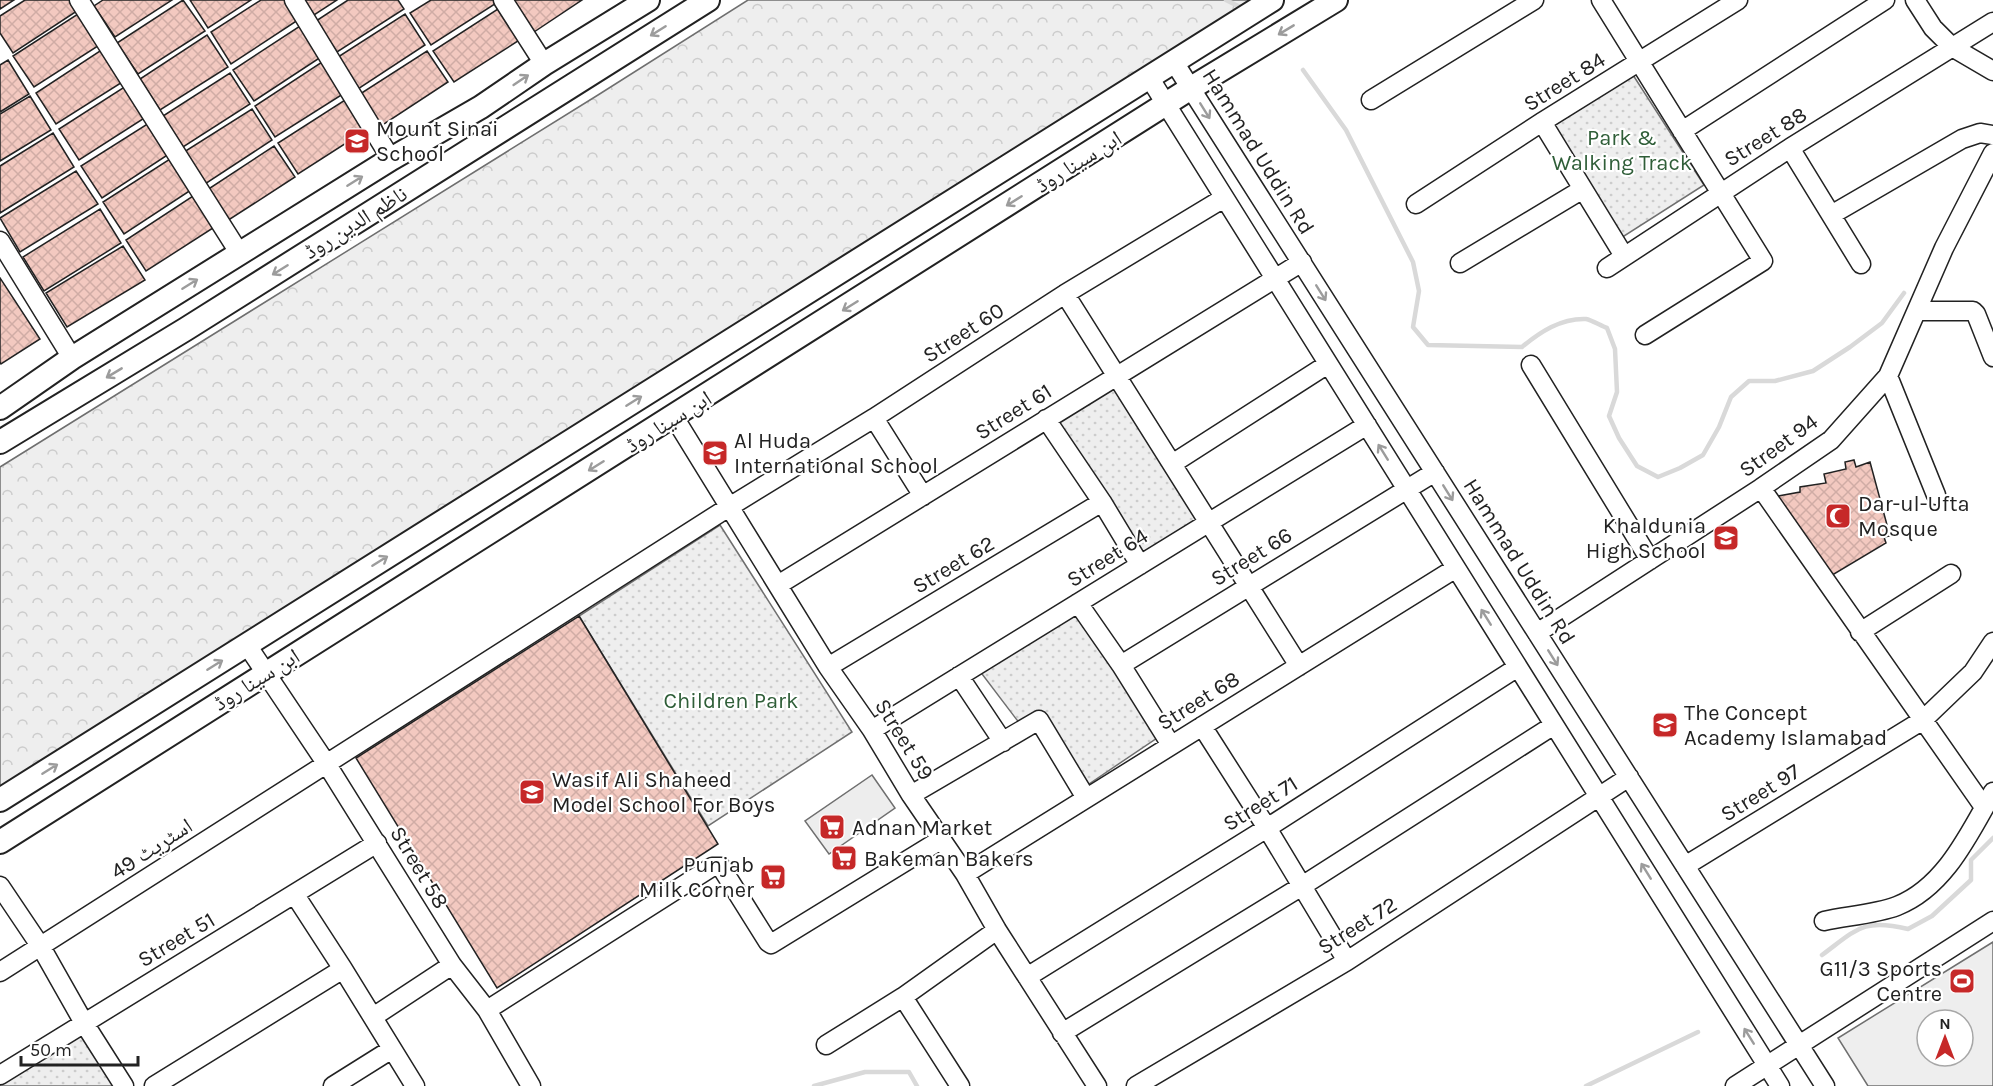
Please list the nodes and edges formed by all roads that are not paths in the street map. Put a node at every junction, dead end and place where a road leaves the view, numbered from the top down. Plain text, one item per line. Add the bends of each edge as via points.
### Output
1 (79, 0) edge
2 (294, 0) edge
3 (503, 0) edge
4 (648, 0) edge
5 (708, 0) edge
6 (1272, 0) edge
7 (1336, 0) edge
8 (1534, 0) edge
9 (1601, 0) edge
10 (1738, 0) edge
11 (1886, 0) edge
12 (1915, 0) edge
13 (1993, 22) edge
14 (1952, 47) junction
15 (1174, 62) junction
16 (1639, 62) junction
17 (544, 64) junction
18 (1993, 71) edge
19 (1149, 78) junction
20 (1191, 88) junction
21 (1371, 100) dead end
22 (1166, 105) junction
23 (1542, 122) junction
24 (1682, 131) junction
25 (1993, 135) edge
26 (1790, 148) junction
27 (1993, 153) edge
28 (391, 159) junction
29 (1583, 189) junction
30 (1721, 193) junction
31 (1224, 198) junction
32 (1416, 204) dead end
33 (1832, 215) junction
34 (0, 240) edge
35 (240, 254) junction
36 (1624, 256) junction
37 (1302, 262) junction
38 (1460, 263) dead end
39 (1862, 264) dead end
40 (1607, 268) dead end
41 (1274, 278) junction
42 (1065, 294) junction
43 (166, 299) junction
44 (1917, 311) junction
45 (186, 329) junction
46 (1645, 335) dead end
47 (1993, 357) edge
48 (72, 358) junction
49 (1328, 364) junction
50 (1531, 365) dead end
51 (1116, 376) junction
52 (1888, 376) junction
53 (0, 408) edge
54 (674, 417) junction
55 (874, 418) junction
56 (1046, 419) junction
57 (1366, 425) junction
58 (0, 442) edge
59 (1172, 464) junction
60 (1435, 472) junction
61 (1761, 488) junction
62 (1407, 489) junction
63 (1936, 495) dead end
64 (923, 496) junction
65 (1102, 502) junction
66 (729, 507) junction
67 (1209, 522) junction
68 (1650, 560) junction
69 (1140, 565) junction
70 (1456, 568) junction
71 (1951, 574) dead end
72 (778, 585) junction
73 (1248, 585) junction
74 (1078, 603) junction
75 (1860, 632) junction
76 (1537, 633) junction
77 (1993, 642) edge
78 (246, 645) junction
79 (1121, 665) junction
80 (1299, 666) junction
81 (828, 667) junction
82 (1518, 667) junction
83 (266, 673) junction
84 (959, 676) junction
85 (1923, 720) junction
86 (1554, 725) junction
87 (1202, 726) junction
88 (872, 730) junction
89 (1003, 742) junction
90 (1171, 746) junction
91 (326, 763) junction
92 (1629, 777) junction
93 (911, 795) junction
94 (1599, 797) junction
95 (1086, 798) junction
96 (1989, 799) edge
97 (0, 800) edge
98 (1267, 828) junction
99 (942, 838) junction
100 (0, 842) edge
101 (377, 843) junction
102 (1685, 866) junction
103 (965, 874) junction
104 (0, 886) edge
105 (1302, 886) junction
106 (295, 895) junction
107 (1824, 921) dead end
108 (1993, 921) edge
109 (997, 930) junction
110 (41, 946) junction
111 (1347, 961) junction
112 (452, 965) junction
113 (344, 969) junction
114 (0, 972) edge
115 (1027, 977) junction
116 (903, 997) junction
117 (487, 1010) junction
118 (373, 1017) junction
119 (84, 1023) junction
120 (1062, 1033) junction
121 (826, 1045) dead end
122 (1800, 1046) junction
123 (392, 1049) junction
124 (1768, 1066) junction
125 (0, 1075) edge
126 (124, 1086) edge
127 (154, 1086) edge
128 (333, 1086) edge
129 (415, 1086) edge
130 (531, 1086) edge
131 (960, 1086) edge
132 (1097, 1086) edge
133 (1136, 1086) edge
134 (1735, 1086) edge
135 (1780, 1086) edge
136 (1825, 1086) edge

1 - 35 street
2 - 28 street
3 - 17 street
4 - 17 main road, ناظم الدین روڈ
5 -> 45 main road, ناظم الدین روڈ
6 - 15 main road, ابن سینا روڈ
7 -> 20 main road, ابن سینا روڈ
8 - 21 street
9 - 16 street
10 - 16 street, Street 84
11 - 24 street
12 - 14 street via 1933,28
13 - 14 street, Street 88
14 - 18 street
14 - 26 street, Street 88
15 - 19 main road, ابن سینا روڈ
15 - 20 street, Hammad Uddin Rd
16 - 23 street, Street 84
16 - 24 street
28 -> 17 main road, ناظم الدین روڈ via 481,107
19 - 22 street
78 -> 19 main road, ابن سینا روڈ
20 - 22 main road, ابن سینا روڈ
20 -> 37 street, Hammad Uddin Rd
22 - 31 street
22 -> 54 main road, ابن سینا روڈ
23 - 29 street
23 - 32 street, Street 84
24 - 30 street
25 - 33 street via 1980,133 1962,139
26 - 30 street, Street 88
26 - 33 street
27 - 44 street, Street 94
35 -> 28 main road, ناظم الدین روڈ
29 - 36 street
29 - 38 street
30 - 36 street, Street 88
30 - 46 street via 1763,261
31 - 41 street
31 - 42 street, Street 60
33 - 39 street
34 - 48 street
43 -> 35 main road, ناظم الدین روڈ
36 - 40 street, Street 88
37 - 41 street, Street 61
37 -> 60 street, Hammad Uddin Rd
41 - 49 street
41 - 51 street, Street 61
42 - 51 street
42 - 55 street, Street 60
43 - 45 main road
43 - 48 main road, ناظم الدین روڈ
44 - 47 street via 1973,311
44 - 52 street, Street 94
45 -> 58 main road, ناظم الدین روڈ
48 - 53 main road, ناظم الدین روڈ
49 - 57 street
49 - 59 street
50 - 68 street
51 - 56 street, Street 61
51 - 59 street
52 - 61 street, Street 94 via 1831,440
52 - 63 street
54 - 66 street, Street 59
54 -> 83 main road, ابن سینا روڈ
55 - 64 street
55 - 66 street, Street 60
56 - 64 street, Street 61
56 - 65 street
62 -> 57 street
57 - 67 street, Street 64
59 - 67 street
60 - 62 street, Street 66
60 -> 76 street, Hammad Uddin Rd
61 - 68 street, Street 94
61 - 75 street
62 - 70 street
62 - 73 street, Street 66
64 - 72 street, Street 61
65 - 69 street
65 - 81 street, Street 62
66 - 72 street, Street 59
66 - 91 street, اسٹریٹ 49
67 - 69 street, Street 64
67 - 73 street
68 - 76 street, Street 94
69 - 74 street, Street 64
70 - 80 street, Street 68
82 -> 70 street
71 - 75 street
72 - 81 street, Street 59
73 - 79 street, Street 66
73 - 80 street
74 - 79 street
74 - 84 street, Street 64
75 - 85 street
76 -> 92 street, Hammad Uddin Rd
77 - 85 street, Street 97 via 1973,672
78 - 83 street, Street 58
97 -> 78 main road, ابن سینا روڈ
79 - 90 street
80 - 87 street, Street 68
81 - 88 street, Street 59
82 - 86 street
82 - 98 street, Street 71
83 - 91 street, Street 58
83 - 100 main road, ابن سینا روڈ
84 - 88 street, Street 64
84 - 89 street
85 - 96 street
85 - 102 street, Street 97
86 - 94 street
86 - 105 street
87 - 90 street, Street 68
87 - 98 street
88 - 93 street, Street 59
89 - 93 street
89 - 95 street via 1039,720
90 - 95 street, Street 68
91 - 101 street, Street 58
91 - 110 street, اسٹریٹ 49
92 - 94 street, Street 72
92 - 102 street, Hammad Uddin Rd
93 - 99 street, Street 59
94 - 111 street, Street 72
124 -> 94 street
95 - 103 street, Street 68
96 - 107 street via 1966,841 1920,894 1895,906
98 - 105 street
98 - 115 street, Street 71
99 - 103 street, Street 59
99 - 117 street via 771,944 721,867 716,866
101 - 106 street, Street 51
101 - 112 street, Street 58
102 - 122 street, Hammad Uddin Rd
103 - 109 street, Street 59
104 - 110 street
105 - 111 street
105 - 120 street
106 - 113 street
106 - 119 street, Street 51
108 - 122 street
109 - 115 street, Street 59
109 - 116 street
110 - 114 street, اسٹریٹ 49
110 - 119 street
111 - 133 street, Street 72
112 - 117 street, Street 58
112 - 118 street
113 - 118 street
113 - 127 street
115 - 120 street, Street 59
116 - 121 street
116 - 131 street
117 - 130 street, Street 58
118 - 123 street
119 - 125 street, Street 51
119 - 126 street
120 - 132 street, Street 59
122 - 124 street
122 - 136 street, Hammad Uddin Rd
123 - 128 street
123 - 129 street
124 - 134 street
124 - 135 street

